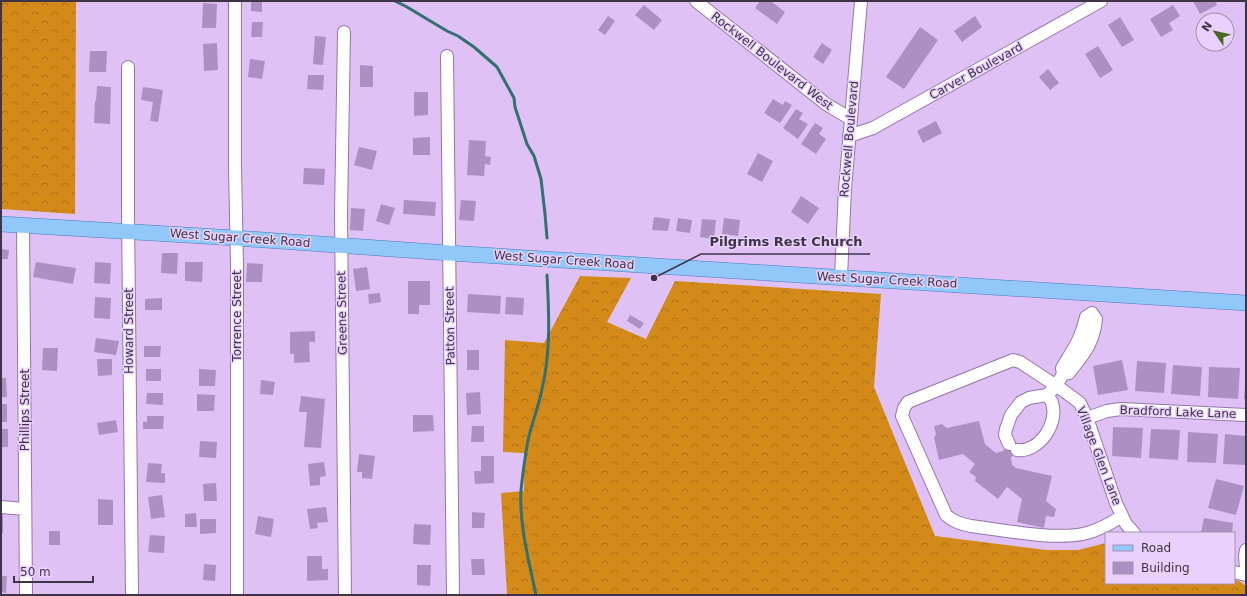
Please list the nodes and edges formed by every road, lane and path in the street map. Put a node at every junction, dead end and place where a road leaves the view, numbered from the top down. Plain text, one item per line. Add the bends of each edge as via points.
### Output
1 (235, 1) edge
2 (696, 1) edge
3 (861, 1) edge
4 (1101, 1) edge
5 (344, 32) dead end
6 (447, 56) dead end
7 (128, 67) dead end
8 (851, 119) junction
9 (849, 136) junction
10 (1, 224) edge
11 (22, 226) junction
12 (129, 232) junction
13 (236, 238) junction
14 (342, 245) junction
15 (449, 253) junction
16 (841, 277) junction
17 (1094, 293) junction
18 (1246, 303) edge
19 (1056, 386) junction
20 (1047, 395) junction
21 (1246, 415) edge
22 (1087, 418) junction
23 (1, 507) edge
24 (25, 509) junction
25 (1122, 516) junction
26 (1133, 532) edge
27 (1246, 550) edge
28 (1246, 568) edge
29 (1235, 572) edge
30 (1246, 575) edge
31 (26, 595) edge
32 (132, 595) edge
33 (237, 595) edge
34 (344, 595) edge
35 (453, 595) edge

1 - 13 street, Torrence Street
2 - 8 street, Rockwell Boulevard West via 826,104
3 - 8 street, Rockwell Boulevard
4 - 9 street, Carver Boulevard via 874,128
5 - 14 street, Greene Street
6 - 15 street, Patton Street
7 - 12 street, Howard Street
8 - 9 street, Rockwell Boulevard
9 - 16 street, Rockwell Boulevard
10 - 11 main road, West Sugar Creek Road
11 - 12 main road, West Sugar Creek Road
11 - 24 street, Phillips Street
12 - 13 main road, West Sugar Creek Road
12 - 32 street, Howard Street
13 - 14 main road, West Sugar Creek Road
13 - 33 street, Torrence Street
14 - 15 main road, West Sugar Creek Road
14 - 34 street, Greene Street
15 - 16 main road, West Sugar Creek Road
15 - 35 street, Patton Street
16 - 17 main road, West Sugar Creek Road
17 - 18 main road, West Sugar Creek Road
17 - 19 street via 1092,313 1096,319 1092,340 1069,373 1063,374
19 - 20 street
19 - 22 street, Village Glen Lane via 1080,403
19 - 25 street, Village Glen Lane via 1013,360 908,402 902,416 946,515 960,524 1061,536 1096,530
20 - 20 street via 1021,402 1011,416 1005,436 1013,447 1024,451 1032,448 1049,428 1053,410
21 - 22 street, Bradford Lake Lane via 1122,409
22 - 25 street, Village Glen Lane
23 - 24 street
24 - 31 street, Phillips Street
25 - 26 street, Village Glen Lane
27 - 28 street
29 - 30 street

